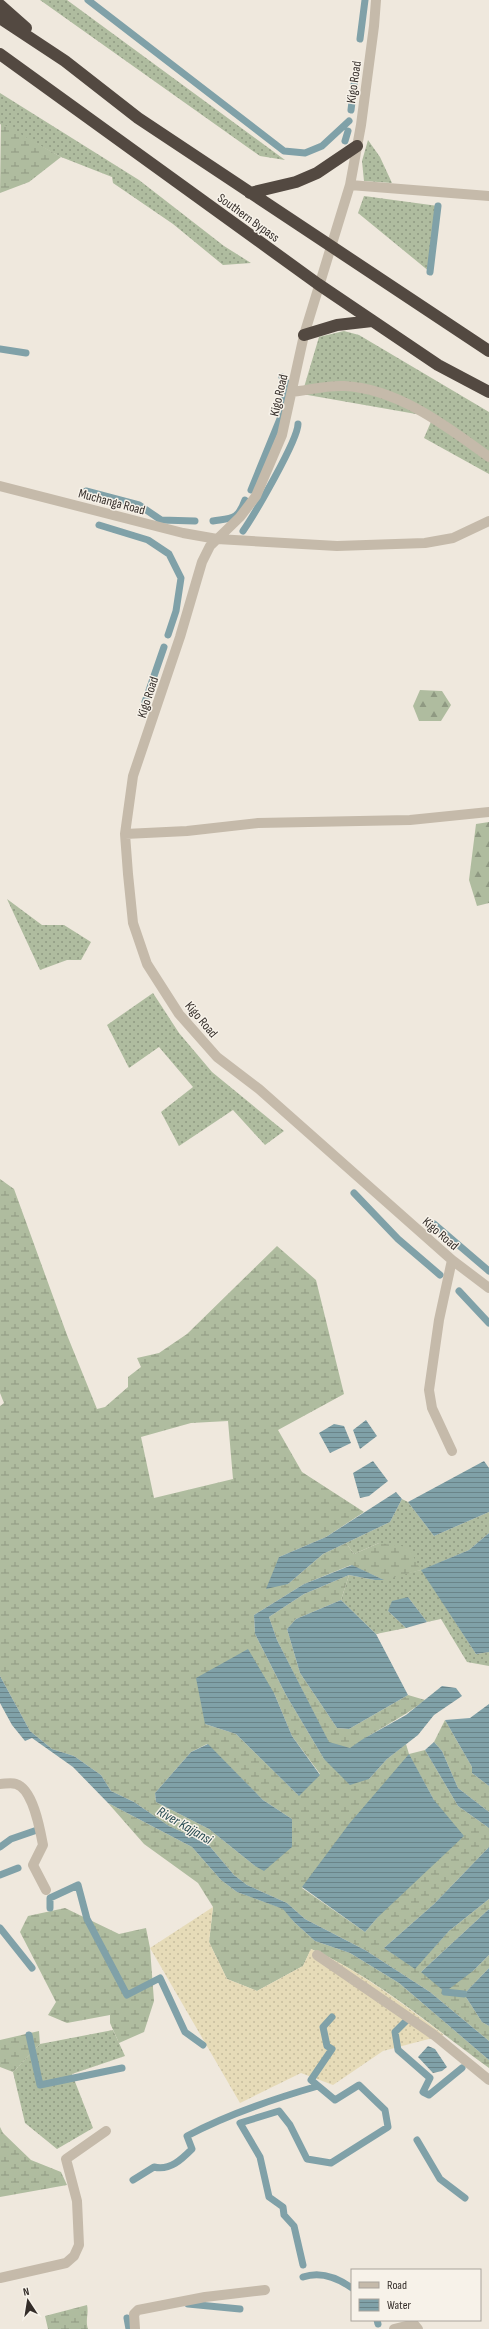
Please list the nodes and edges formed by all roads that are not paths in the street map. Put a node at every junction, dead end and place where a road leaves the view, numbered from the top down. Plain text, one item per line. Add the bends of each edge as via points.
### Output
1 (376, 0) edge
2 (0, 5) edge
3 (0, 18) edge
4 (0, 54) edge
5 (65, 61) junction
6 (0, 63) edge
7 (40, 82) junction
8 (357, 146) junction
9 (350, 185) junction
10 (250, 193) junction
11 (489, 196) edge
12 (331, 247) junction
13 (318, 284) junction
14 (372, 321) junction
15 (304, 335) junction
16 (489, 351) edge
17 (292, 392) junction
18 (489, 392) edge
19 (489, 457) edge
20 (0, 486) edge
21 (489, 521) edge
22 (217, 539) junction
23 (489, 812) edge
24 (126, 834) junction
25 (452, 1260) junction
26 (489, 1288) edge
27 (452, 1451) dead end
28 (0, 1784) edge
29 (46, 1890) dead end
30 (317, 1955) dead end
31 (489, 2080) edge
32 (106, 2131) dead end
33 (0, 2278) edge
34 (265, 2290) dead end
35 (135, 2329) edge
36 (394, 2329) edge
37 (418, 2329) edge

1 - 8 street, Kigo Road
2 - 5 highway
3 - 5 highway, Southern Bypass
4 - 7 highway, Southern Bypass
5 - 10 highway, Southern Bypass via 138,118
6 - 7 highway
7 - 13 highway, Southern Bypass
8 - 9 street, Kigo Road
8 - 10 highway via 317,173 296,182
9 - 11 street
9 - 12 street, Kigo Road
10 - 12 highway, Southern Bypass
12 - 13 street, Kigo Road
12 - 16 highway, Southern Bypass
13 - 14 highway, Southern Bypass
13 - 15 street, Kigo Road
14 - 15 highway via 337,326
14 - 18 highway, Southern Bypass via 438,365
15 - 17 street, Kigo Road
17 - 19 street via 344,386 390,397 416,408
17 - 22 street, Kigo Road via 282,435 256,496 240,517
20 - 22 street, Muchanga Road via 182,533
21 - 22 street, Muchanga Road via 453,538 425,543 337,546
22 - 24 street, Kigo Road via 210,546 202,562 180,637 133,776
23 - 24 street via 410,820 258,823 187,831
24 - 25 street, Kigo Road via 134,922 147,964 179,1014 217,1056
25 - 26 street, Kigo Road
25 - 27 street via 439,1320 429,1390 432,1408
28 - 29 street via 14,1783 20,1786 34,1807 43,1844 33,1865
30 - 31 street via 434,2035
32 - 33 street via 66,2159 77,2201 80,2245 74,2256 66,2263
34 - 35 street via 204,2297 138,2310 134,2314
36 - 37 street via 414,2324

